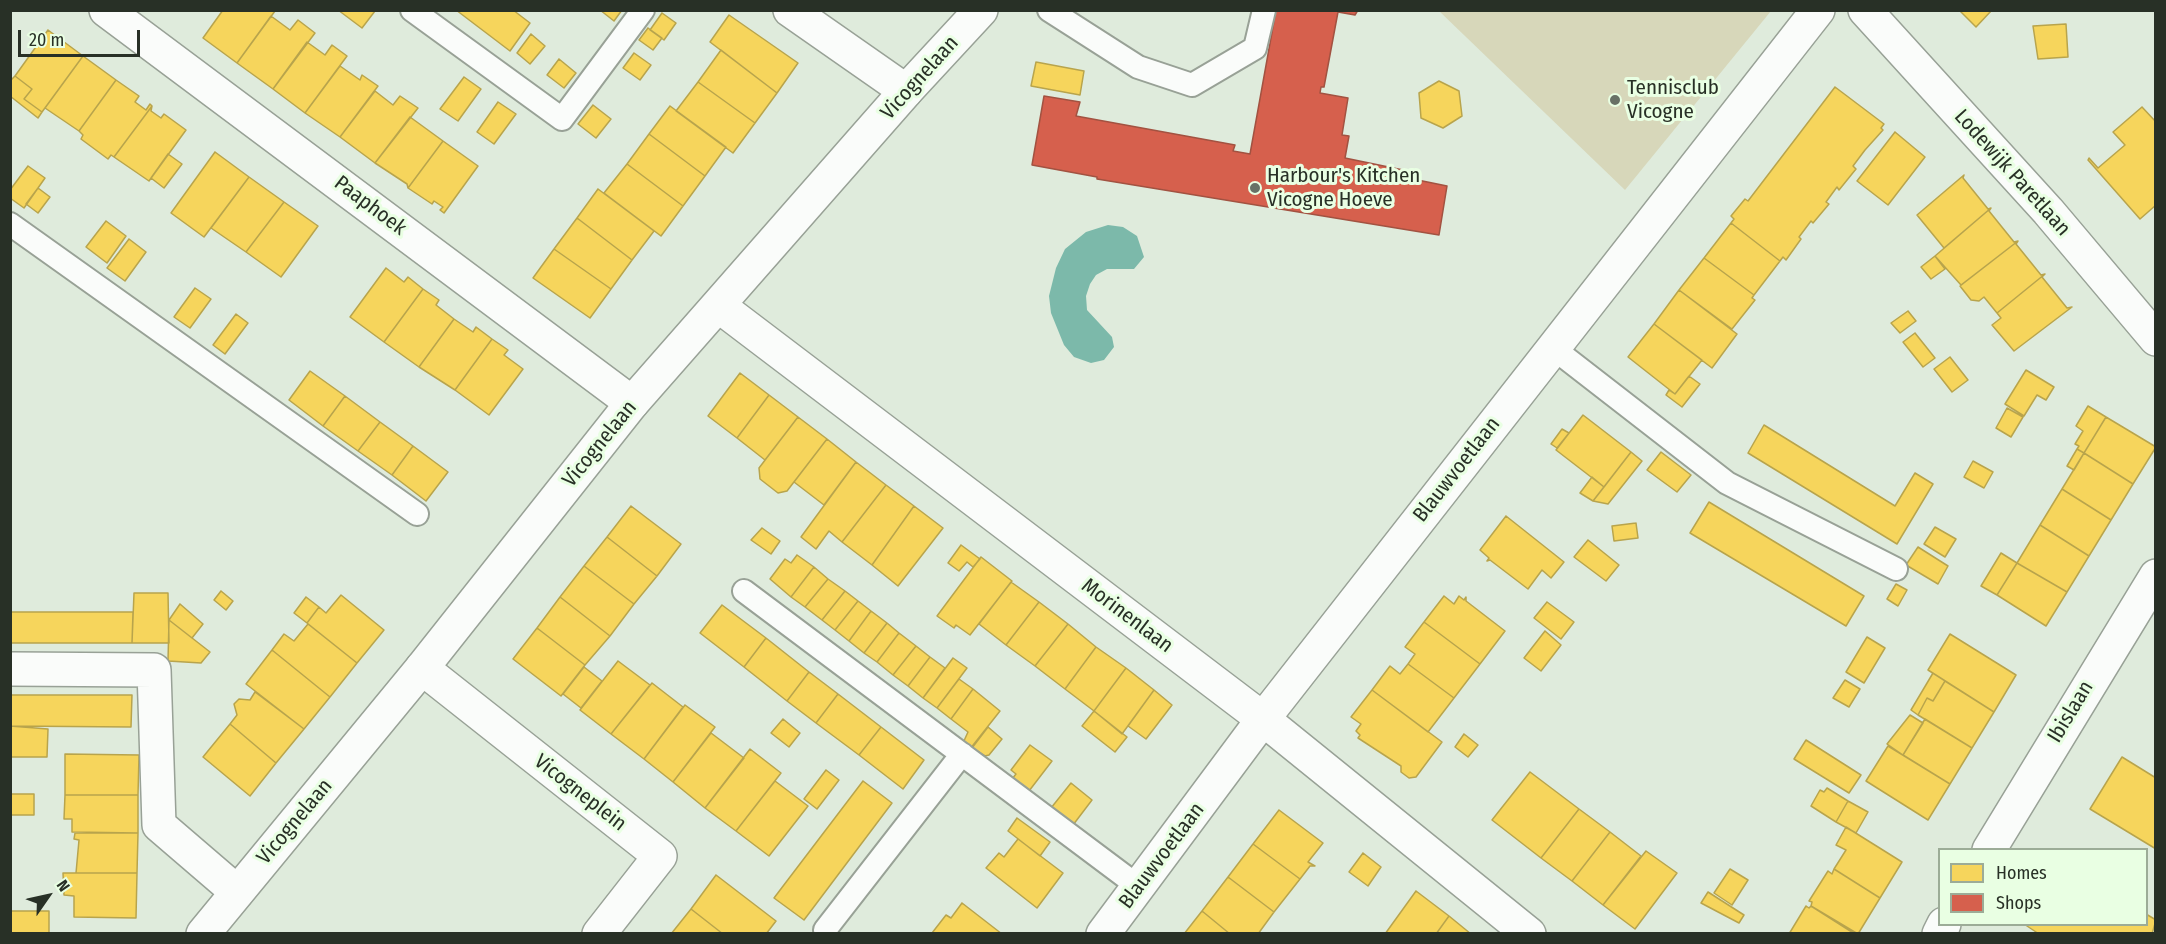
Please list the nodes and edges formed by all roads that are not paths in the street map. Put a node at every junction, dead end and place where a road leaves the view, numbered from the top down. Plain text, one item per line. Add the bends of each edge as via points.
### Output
1 (106, 10) edge
2 (412, 10) edge
3 (643, 10) edge
4 (790, 10) edge
5 (981, 10) edge
6 (1049, 10) edge
7 (1264, 10) edge
8 (1818, 10) edge
9 (1865, 10) edge
10 (906, 91) junction
11 (10, 224) edge
12 (719, 306) junction
13 (2156, 339) edge
14 (1553, 348) junction
15 (632, 403) junction
16 (417, 514) dead end
17 (1896, 569) dead end
18 (2156, 576) edge
19 (744, 591) dead end
20 (422, 668) junction
21 (10, 669) edge
22 (1263, 720) junction
23 (962, 754) junction
24 (1990, 848) edge
25 (1139, 887) junction
26 (237, 892) junction
27 (825, 930) dead end
28 (203, 933) edge
29 (599, 933) edge
30 (1103, 933) edge
31 (1529, 933) edge

1 - 15 street, Paaphoek
2 - 3 lane via 562,119
4 - 10 street
5 - 10 street, Vicognelaan
6 - 7 lane via 1138,67 1192,85 1255,48
8 - 14 street, Blauwvoetlaan
9 - 13 street, Lodewijk Paretlaan via 2048,212
10 - 12 street, Vicognelaan
11 - 16 lane
12 - 15 street, Vicognelaan
12 - 22 street, Morinenlaan
14 - 17 lane via 1727,483
14 - 22 street, Blauwvoetlaan
15 - 20 street, Vicognelaan
18 - 24 street, Ibislaan
19 - 23 lane
20 - 26 street, Vicognelaan
20 - 29 street, Vicogneplein via 660,856
21 - 26 street via 154,670 159,825
22 - 25 street, Blauwvoetlaan
22 - 31 street, Morinenlaan
23 - 25 lane
23 - 27 lane
25 - 30 street, Blauwvoetlaan
26 - 28 street, Vicognelaan

